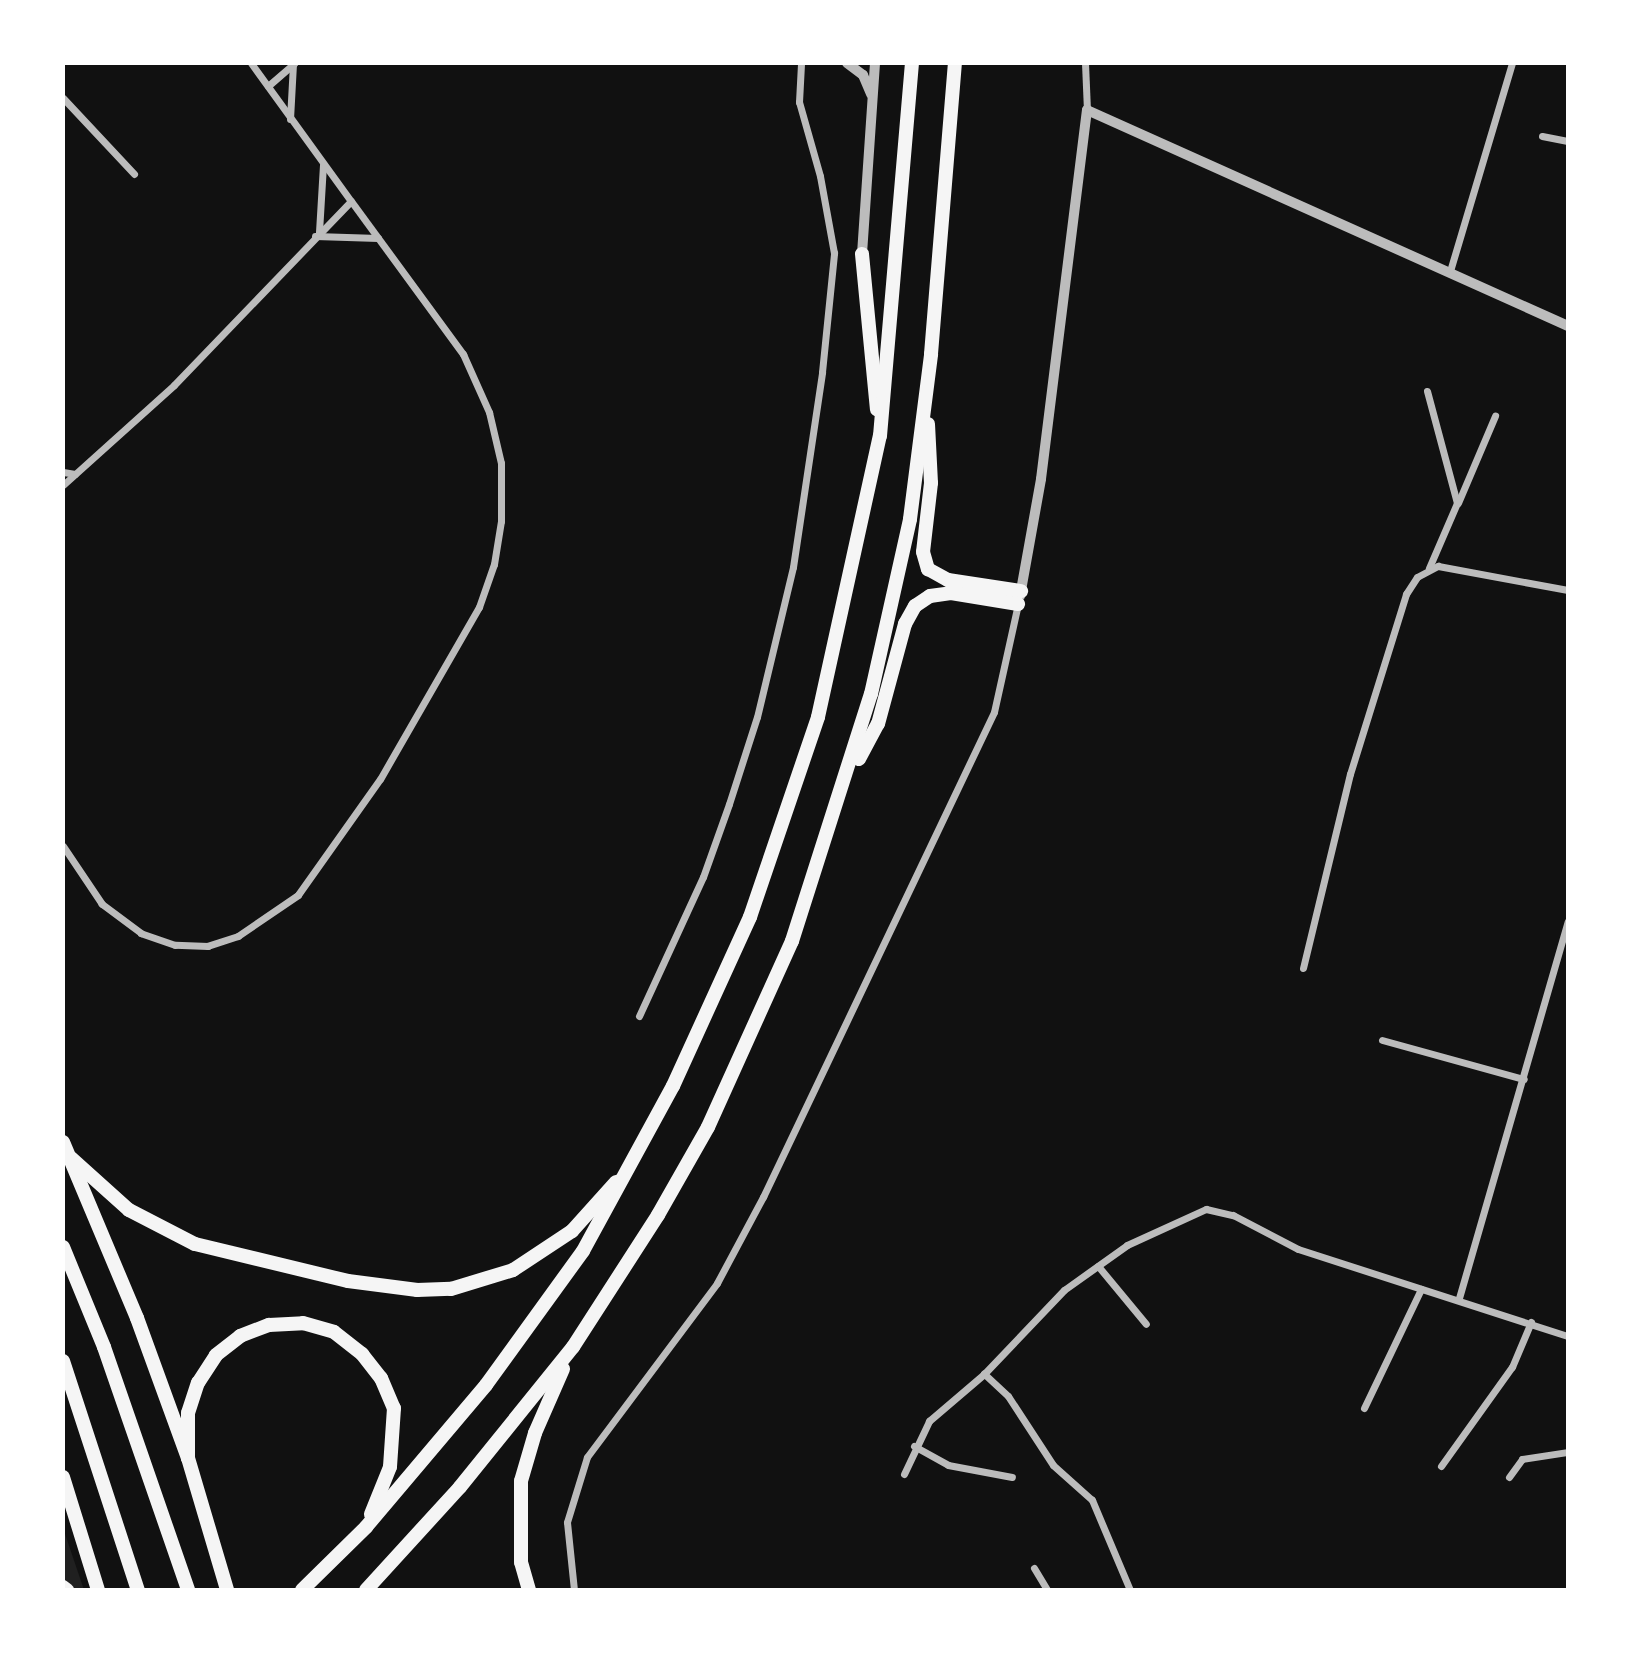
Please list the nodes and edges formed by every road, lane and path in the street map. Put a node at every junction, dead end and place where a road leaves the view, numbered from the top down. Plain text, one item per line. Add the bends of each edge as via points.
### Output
1 (251, 63) edge
2 (294, 63) edge
3 (800, 63) edge
4 (847, 63) edge
5 (875, 63) edge
6 (912, 63) edge
7 (955, 63) edge
8 (1085, 63) edge
9 (1512, 63) edge
10 (268, 86) junction
11 (63, 98) edge
12 (873, 100) junction
13 (1087, 110) junction
14 (290, 119) junction
15 (1542, 136) dead end
16 (1568, 141) edge
17 (323, 164) junction
18 (134, 174) dead end
19 (351, 201) junction
20 (317, 234) junction
21 (378, 238) junction
22 (862, 254) joint
23 (1450, 271) junction
24 (1568, 326) edge
25 (1427, 391) dead end
26 (925, 408) junction
27 (1495, 415) dead end
28 (880, 436) junction
29 (63, 472) edge
30 (75, 474) junction
31 (63, 485) edge
32 (1457, 503) junction
33 (1429, 568) junction
34 (1568, 590) edge
35 (1020, 598) junction
36 (847, 782) junction
37 (63, 846) edge
38 (1568, 921) edge
39 (1303, 968) dead end
40 (639, 1016) dead end
41 (1382, 1040) dead end
42 (1524, 1079) junction
43 (63, 1142) edge
44 (71, 1158) junction
45 (635, 1160) junction
46 (63, 1247) edge
47 (1098, 1266) junction
48 (1421, 1289) junction
49 (1459, 1298) junction
50 (1531, 1322) junction
51 (1146, 1324) dead end
52 (1568, 1336) edge
53 (573, 1347) junction
54 (63, 1361) edge
55 (984, 1374) junction
56 (1364, 1408) dead end
57 (914, 1446) junction
58 (1568, 1452) edge
59 (188, 1458) junction
60 (1441, 1466) dead end
61 (904, 1474) dead end
62 (63, 1477) edge
63 (1012, 1477) dead end
64 (1509, 1477) dead end
65 (366, 1527) junction
66 (1034, 1568) dead end
67 (63, 1587) edge
68 (68, 1590) edge
69 (98, 1590) edge
70 (138, 1590) edge
71 (188, 1590) edge
72 (227, 1590) edge
73 (302, 1590) edge
74 (366, 1590) edge
75 (529, 1590) edge
76 (574, 1590) edge
77 (1047, 1590) edge
78 (1130, 1590) edge

1 - 10 street
2 - 10 street
2 - 14 street
3 - 40 street via 799,102 823,186 834,253 793,567 760,705 729,804 703,877
4 - 12 street via 863,75
5 - 12 street
6 - 28 highway
7 - 26 highway
8 - 13 street
9 - 23 street
10 - 14 street
11 - 18 street
12 - 22 street
13 - 23 street
13 - 35 street via 1041,479
14 - 17 street
15 - 16 street
17 - 19 street
17 - 20 street
19 - 20 street
19 - 21 street
20 - 21 street
20 - 30 street via 174,385
21 - 37 street via 463,354 489,412 501,463 501,521 494,564 479,607 430,698 331,852 298,895 238,936 208,946 175,945 141,933 102,904
22 - 28 highway
23 - 24 street
25 - 32 street
26 - 35 highway via 932,449 923,552 928,569 948,580
26 - 36 highway via 907,533
27 - 32 street
28 - 45 highway via 841,627 789,812 716,999
29 - 30 street
30 - 31 street
32 - 33 street
33 - 34 street
33 - 39 street via 1406,594 1350,774
35 - 36 highway via 951,593 930,596 915,606 905,624 878,724
35 - 76 street via 994,712 763,1197 717,1283 587,1457 567,1522
36 - 53 highway via 792,941 708,1127
38 - 42 street
41 - 42 street
42 - 49 street
43 - 44 highway
44 - 45 highway via 129,1210 195,1244 348,1281 417,1290 451,1289 489,1279 543,1253 572,1231
44 - 59 highway
45 - 65 highway via 536,1320
46 - 71 highway via 104,1347
47 - 48 street via 1127,1245 1206,1209 1233,1215 1298,1249
47 - 51 street
47 - 55 street via 1064,1290
48 - 49 street
48 - 56 street
49 - 50 street
50 - 52 street
50 - 60 street via 1512,1367
53 - 74 highway via 469,1477
53 - 75 highway via 535,1433 521,1481 521,1562
54 - 70 highway
55 - 57 street via 929,1420
55 - 78 street via 1008,1396 1052,1465 1092,1500
57 - 61 street
57 - 63 street via 948,1465
58 - 64 street via 1522,1459
59 - 65 highway via 188,1413 198,1383 216,1355 240,1336 269,1325 303,1323 334,1332 362,1354 381,1378 394,1408 390,1466
59 - 72 highway
62 - 69 highway
65 - 73 highway
66 - 77 street
67 - 68 highway

